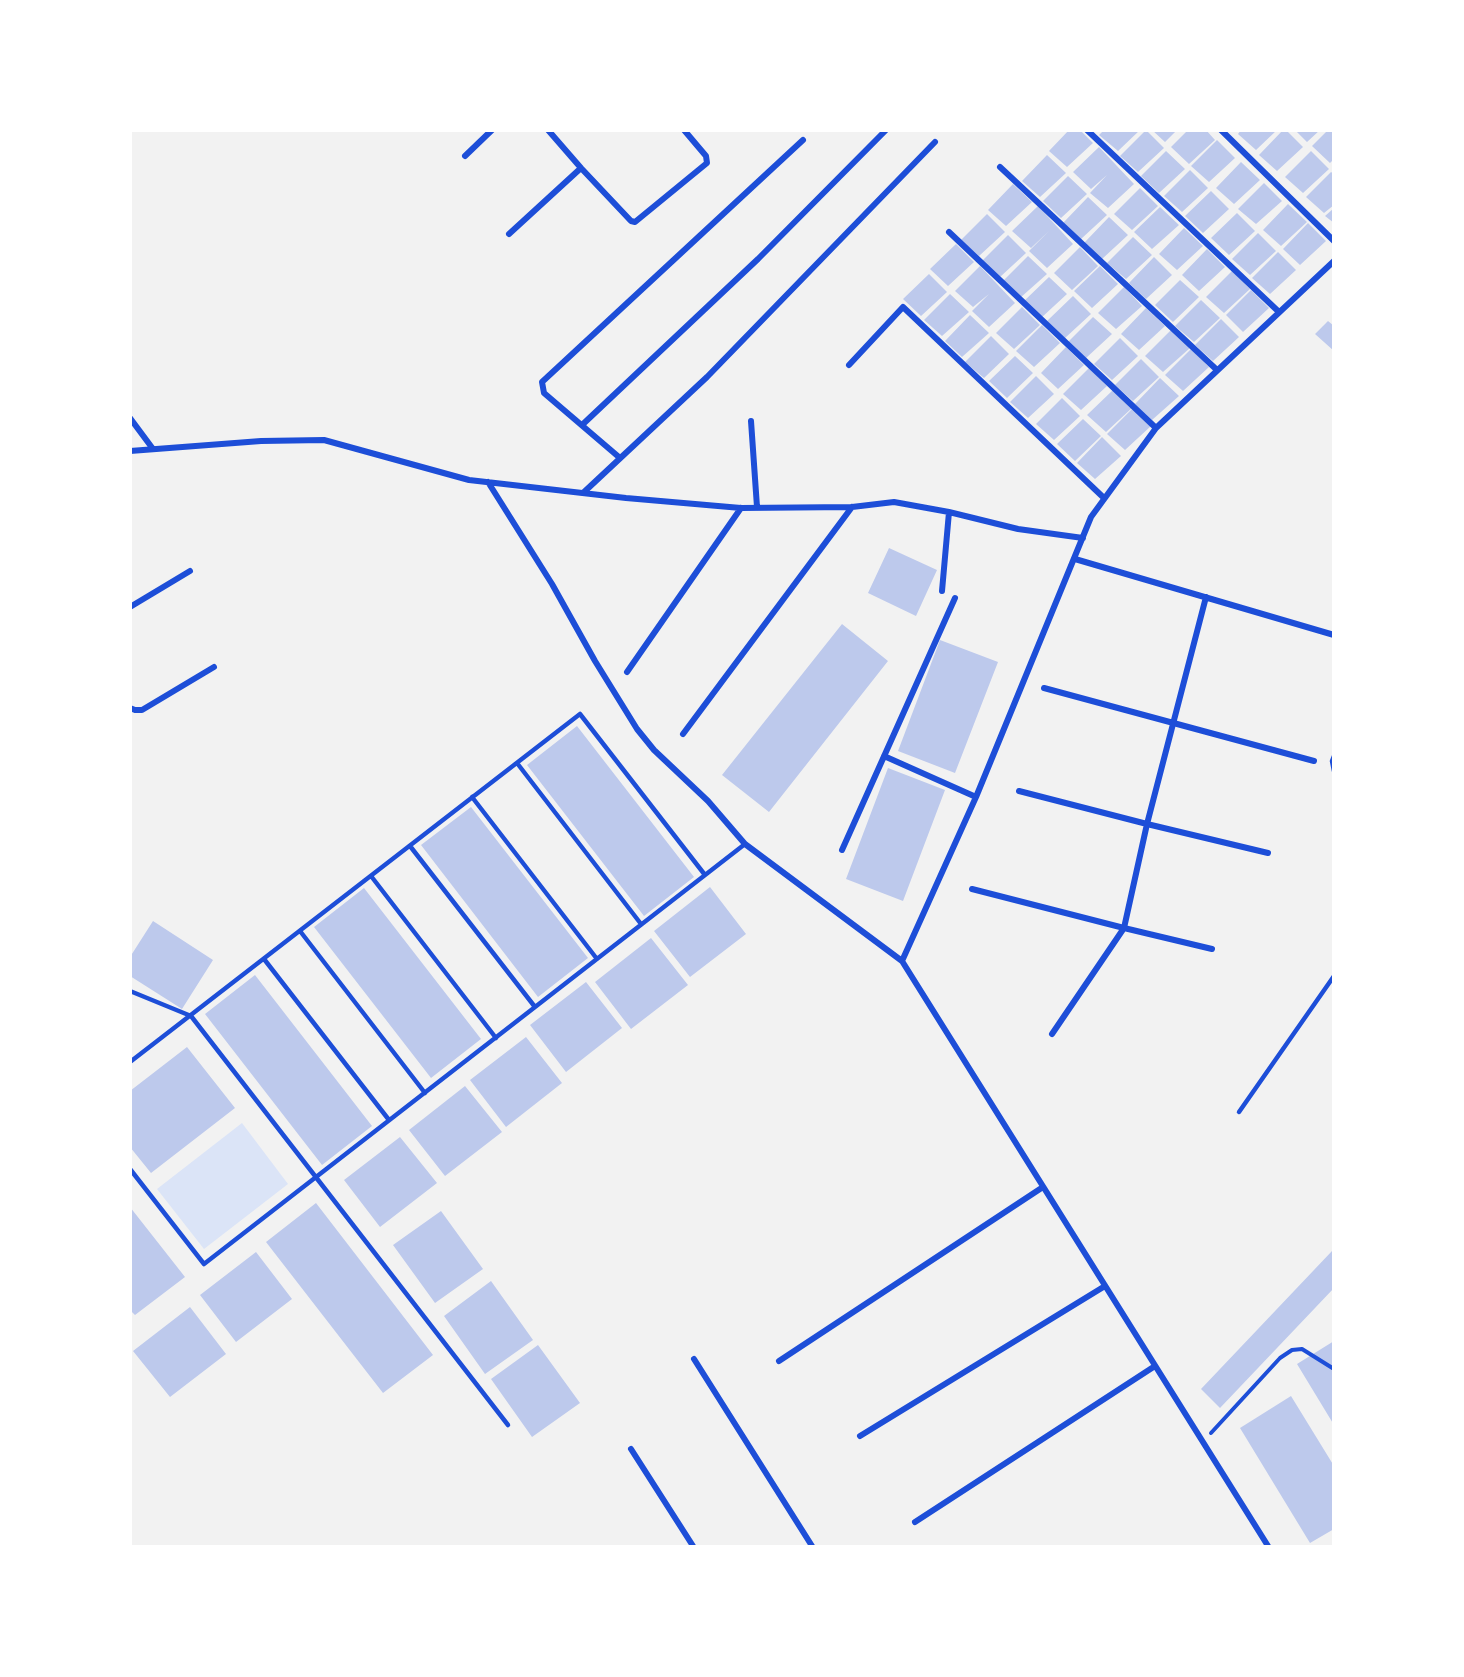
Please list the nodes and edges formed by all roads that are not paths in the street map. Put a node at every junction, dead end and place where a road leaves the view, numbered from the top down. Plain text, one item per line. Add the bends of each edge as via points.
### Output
1 (492, 130) edge
2 (548, 130) edge
3 (684, 130) edge
4 (886, 130) edge
5 (1087, 130) edge
6 (1221, 130) edge
7 (803, 140) dead end
8 (935, 142) dead end
9 (465, 156) dead end
10 (1000, 167) dead end
11 (581, 168) junction
12 (949, 232) dead end
13 (509, 234) dead end
14 (1334, 241) edge
15 (1334, 261) edge
16 (1279, 312) junction
17 (849, 365) dead end
18 (1216, 370) junction
19 (130, 418) edge
20 (751, 421) dead end
21 (582, 425) junction
22 (1156, 428) junction
23 (153, 449) junction
24 (130, 451) edge
25 (620, 458) junction
26 (489, 482) junction
27 (583, 493) junction
28 (1104, 498) junction
29 (757, 507) junction
30 (852, 507) junction
31 (741, 508) junction
32 (949, 512) junction
33 (1083, 538) junction
34 (1075, 559) junction
35 (190, 571) dead end
36 (942, 591) dead end
37 (955, 597) dead end
38 (1206, 597) junction
39 (130, 607) edge
40 (1334, 635) edge
41 (214, 667) dead end
42 (627, 672) dead end
43 (1044, 688) dead end
44 (130, 708) edge
45 (1173, 722) junction
46 (682, 734) dead end
47 (884, 756) junction
48 (1334, 756) edge
49 (1314, 761) dead end
50 (517, 763) junction
51 (1334, 771) edge
52 (1019, 791) dead end
53 (472, 797) junction
54 (976, 797) junction
55 (1147, 824) junction
56 (745, 844) junction
57 (410, 846) junction
58 (842, 850) dead end
59 (1268, 853) dead end
60 (705, 875) junction
61 (371, 876) junction
62 (972, 889) dead end
63 (642, 924) junction
64 (1124, 928) junction
65 (300, 931) junction
66 (1212, 949) dead end
67 (264, 959) junction
68 (597, 959) junction
69 (902, 961) junction
70 (1334, 976) edge
71 (130, 991) edge
72 (535, 1007) junction
73 (191, 1016) junction
74 (1052, 1034) dead end
75 (496, 1038) junction
76 (130, 1062) edge
77 (425, 1092) junction
78 (1239, 1112) dead end
79 (389, 1120) junction
80 (130, 1169) edge
81 (316, 1177) junction
82 (1043, 1187) junction
83 (1105, 1286) junction
84 (694, 1359) dead end
85 (779, 1361) dead end
86 (1155, 1366) junction
87 (508, 1425) dead end
88 (861, 1436) dead end
89 (632, 1449) dead end
90 (915, 1522) dead end
91 (693, 1546) edge
92 (812, 1546) edge
93 (1268, 1546) edge

1 - 9 street
2 - 11 street
3 - 11 street via 706,156 706,163 638,221 631,221
4 - 21 street via 758,259
5 - 16 street
6 - 14 street
7 - 21 street via 542,382 544,393
8 - 25 street via 707,376
10 - 18 street
11 - 13 street
12 - 22 street
15 - 16 street
16 - 18 street
17 - 28 street via 903,307
18 - 22 street
19 - 23 street
20 - 29 street
21 - 25 street
22 - 28 street
23 - 24 street
23 - 26 street via 324,440
25 - 27 street
26 - 27 street
26 - 56 street via 637,729
27 - 31 street
28 - 33 street
29 - 30 street
29 - 31 street
30 - 32 street via 894,502
30 - 46 street
31 - 42 street
32 - 33 street via 1018,529
32 - 36 street
33 - 34 street
34 - 38 street
34 - 54 street
35 - 39 street
37 - 47 street
38 - 40 street
38 - 45 street
41 - 44 street via 142,710
43 - 45 street
45 - 49 street
45 - 55 street
47 - 54 street
47 - 58 street
48 - 51 lane
50 - 53 lane
50 - 60 lane via 580,714
50 - 63 lane
52 - 55 street
53 - 57 lane
53 - 68 lane
54 - 69 street
55 - 59 street
55 - 64 street
56 - 60 lane
56 - 69 street
57 - 61 lane
57 - 72 lane
60 - 63 lane
61 - 65 lane
61 - 75 lane
62 - 64 street
63 - 68 lane
64 - 66 street
64 - 74 street
65 - 67 lane
65 - 77 lane
67 - 73 lane
67 - 79 lane
68 - 72 lane
69 - 82 street
70 - 78 lane
71 - 73 lane
72 - 75 lane
73 - 76 lane
73 - 81 lane
75 - 77 lane
77 - 79 lane
79 - 81 lane
80 - 81 lane via 204,1264
81 - 87 lane
82 - 83 street
82 - 85 street
83 - 86 street
83 - 88 street
84 - 92 street
86 - 90 street
86 - 93 street
89 - 91 street

